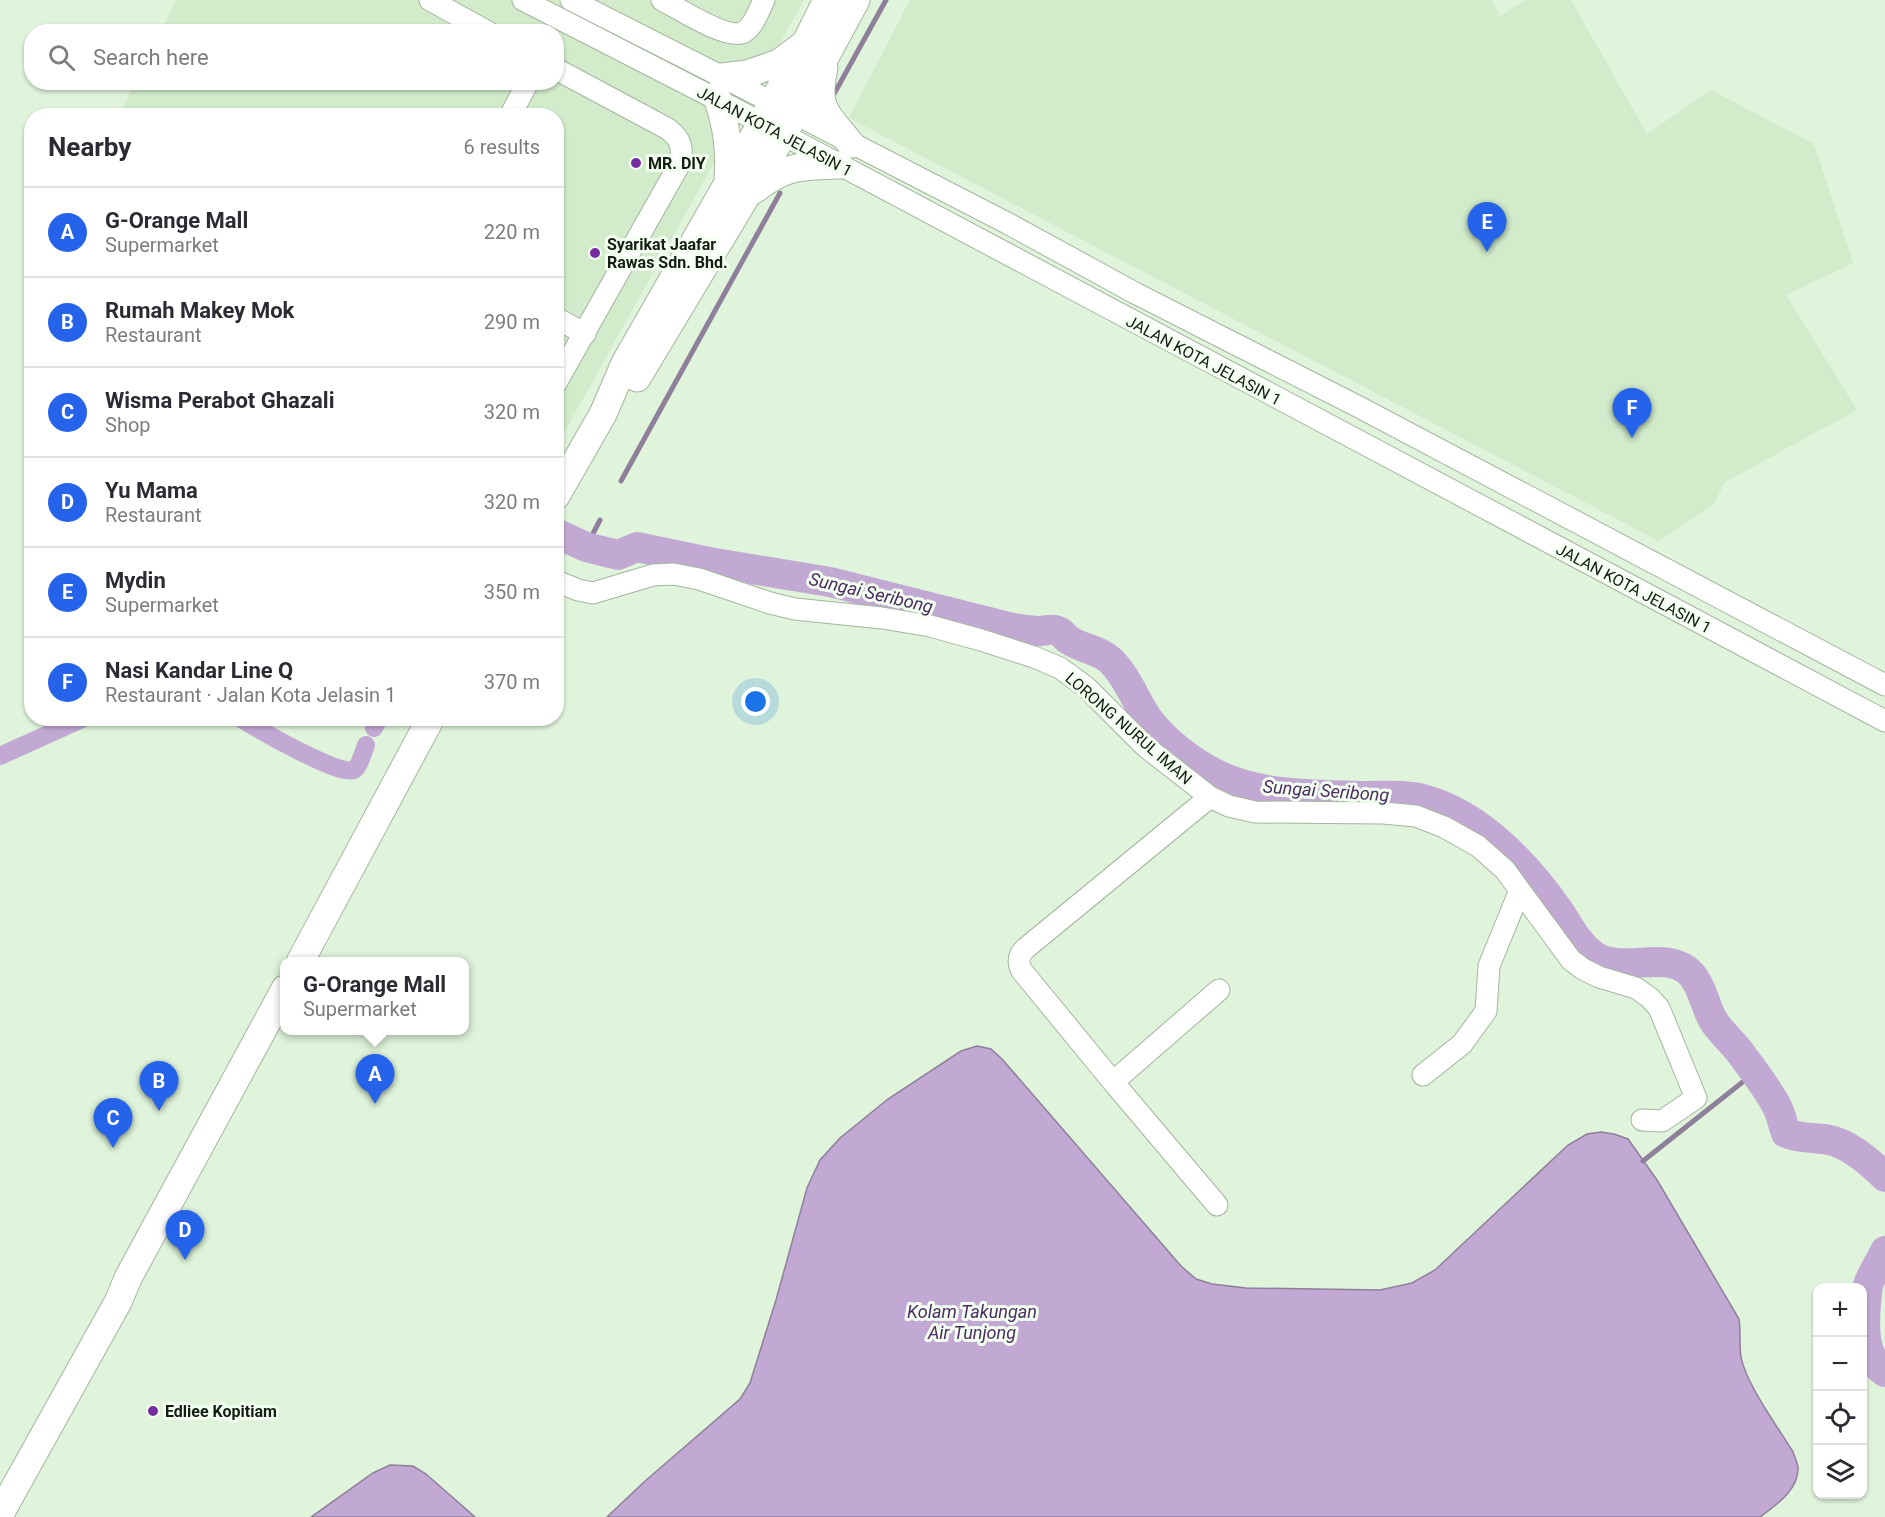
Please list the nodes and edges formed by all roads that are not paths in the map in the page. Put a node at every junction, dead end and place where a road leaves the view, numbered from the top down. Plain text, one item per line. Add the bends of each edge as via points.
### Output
1 (430, 0) edge
2 (523, 0) edge
3 (662, 0) edge
4 (764, 0) edge
5 (827, 0) edge
6 (856, 0) edge
7 (572, 1) edge
8 (474, 24) edge
9 (556, 24) edge
10 (561, 24) edge
11 (564, 29) edge
12 (816, 49) junction
13 (564, 73) edge
14 (720, 89) junction
15 (524, 90) edge
16 (514, 108) edge
17 (777, 119) junction
18 (845, 154) junction
19 (738, 189) junction
20 (564, 322) edge
21 (585, 334) junction
22 (564, 369) edge
23 (564, 482) edge
24 (564, 584) edge
25 (1885, 685) edge
26 (1885, 721) edge
27 (427, 726) edge
28 (441, 726) edge
29 (1210, 797) junction
30 (1520, 890) junction
31 (303, 957) edge
32 (323, 957) edge
33 (1219, 990) dead end
34 (280, 998) edge
35 (280, 1034) edge
36 (1423, 1075) dead end
37 (1113, 1082) junction
38 (1642, 1120) dead end
39 (1217, 1206) dead end
40 (118, 1302) junction
41 (0, 1514) edge

1 - 8 street
2 - 9 street, JALAN KOTA JELASIN 1
3 - 4 street via 732,34 751,25
5 - 12 main road
6 - 12 main road
7 - 10 street
7 - 14 street
11 - 14 street, JALAN KOTA JELASIN 1
12 - 14 main road
12 - 17 main road
12 - 18 main road via 821,105
13 - 21 street via 668,129 682,145 679,165
14 - 17 street
14 - 19 main road via 729,158
15 - 16 street
17 - 18 street
17 - 19 main road
18 - 19 main road via 786,170
18 - 25 street, JALAN KOTA JELASIN 1 via 1007,223
18 - 26 street, JALAN KOTA JELASIN 1
19 - 23 main road via 625,363 603,414
20 - 21 street
21 - 22 street
24 - 29 street, LORONG NURUL IMAN via 593,593 652,575 674,574 795,609 930,626 1034,657 1060,668 1086,687 1146,747
27 - 31 main road
28 - 32 main road
29 - 30 street, LORONG NURUL IMAN via 1255,812 1416,816 1478,846
29 - 37 street via 1026,948 1019,958 1022,971
30 - 36 street via 1489,966 1486,1011 1462,1044
30 - 38 street, LORONG NURUL IMAN via 1570,960 1599,977 1636,988 1659,1008 1696,1098 1662,1121
33 - 37 street
34 - 40 main road
35 - 40 main road via 183,1207 134,1285
37 - 39 street
40 - 41 main road

